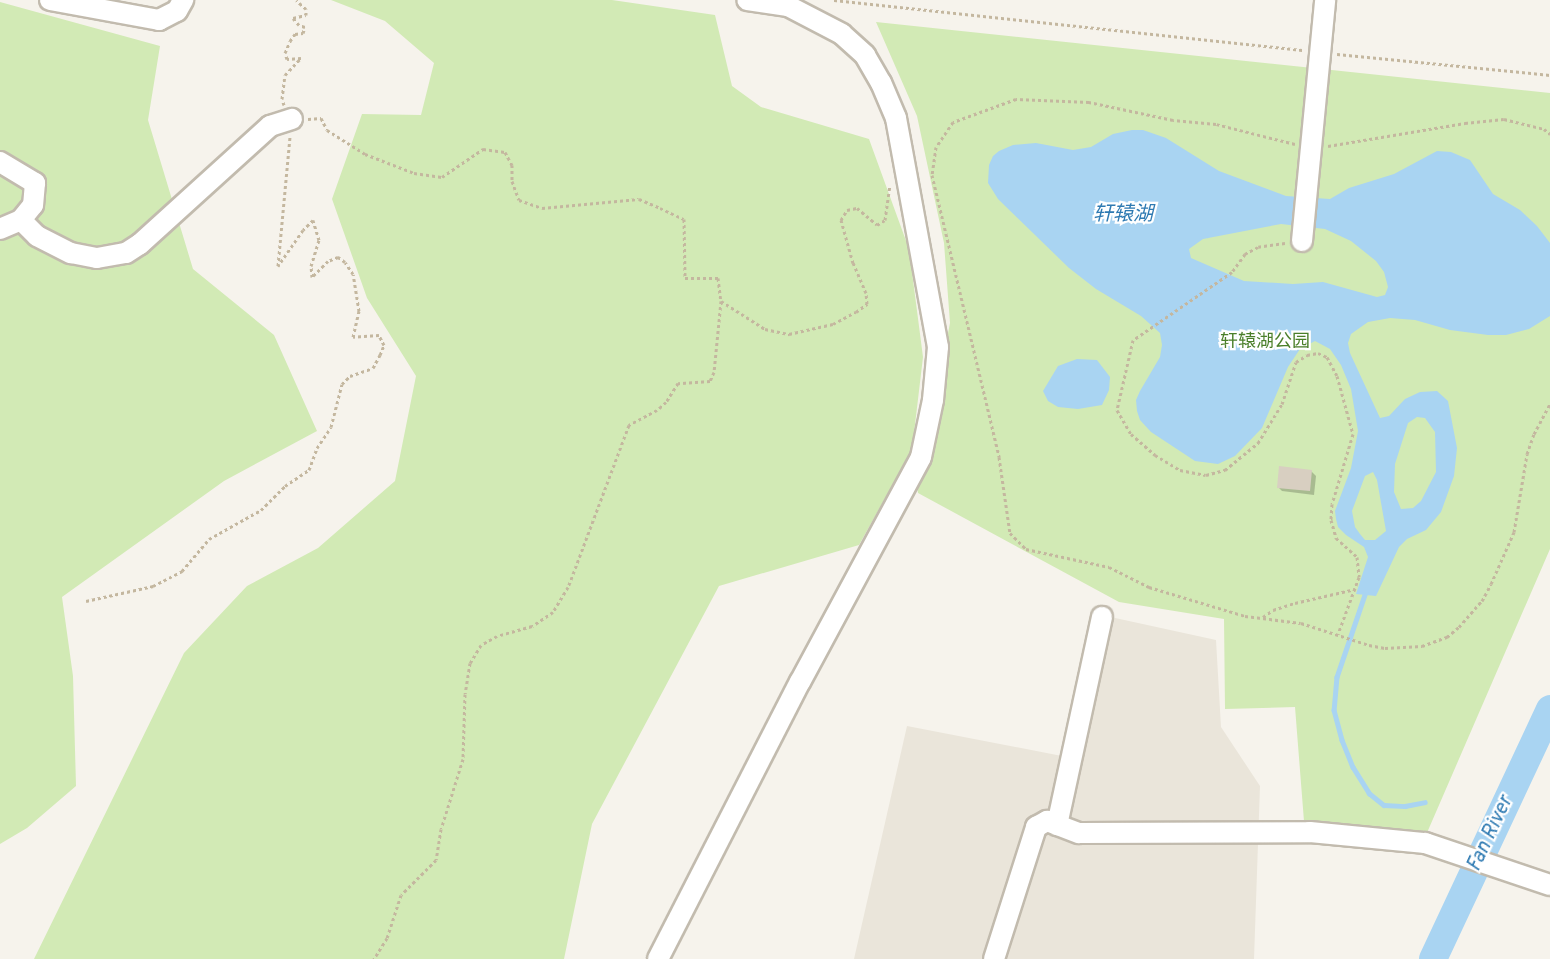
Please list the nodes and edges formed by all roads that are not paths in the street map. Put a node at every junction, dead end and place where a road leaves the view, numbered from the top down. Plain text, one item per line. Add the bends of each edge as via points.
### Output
1 (50, 0) edge
2 (183, 0) edge
3 (747, 0) edge
4 (1325, 9) edge
5 (292, 119) road end
6 (0, 162) edge
7 (21, 220) junction
8 (0, 229) edge
9 (1302, 241) road end
10 (1102, 618) dead end
11 (1057, 825) junction
12 (1550, 885) edge
13 (658, 959) edge
14 (994, 959) edge

1 - 2 street via 159,20 177,11
3 - 13 street via 788,6 842,34 865,55 896,117 938,347 933,400 921,458 800,682
4 - 9 street
5 - 7 street via 270,126 126,253 97,258 71,253 37,236
6 - 7 street via 35,183 33,205
7 - 8 street
10 - 11 street
11 - 12 street via 1079,833 1310,832 1425,843
11 - 14 street via 1047,821 1036,827

